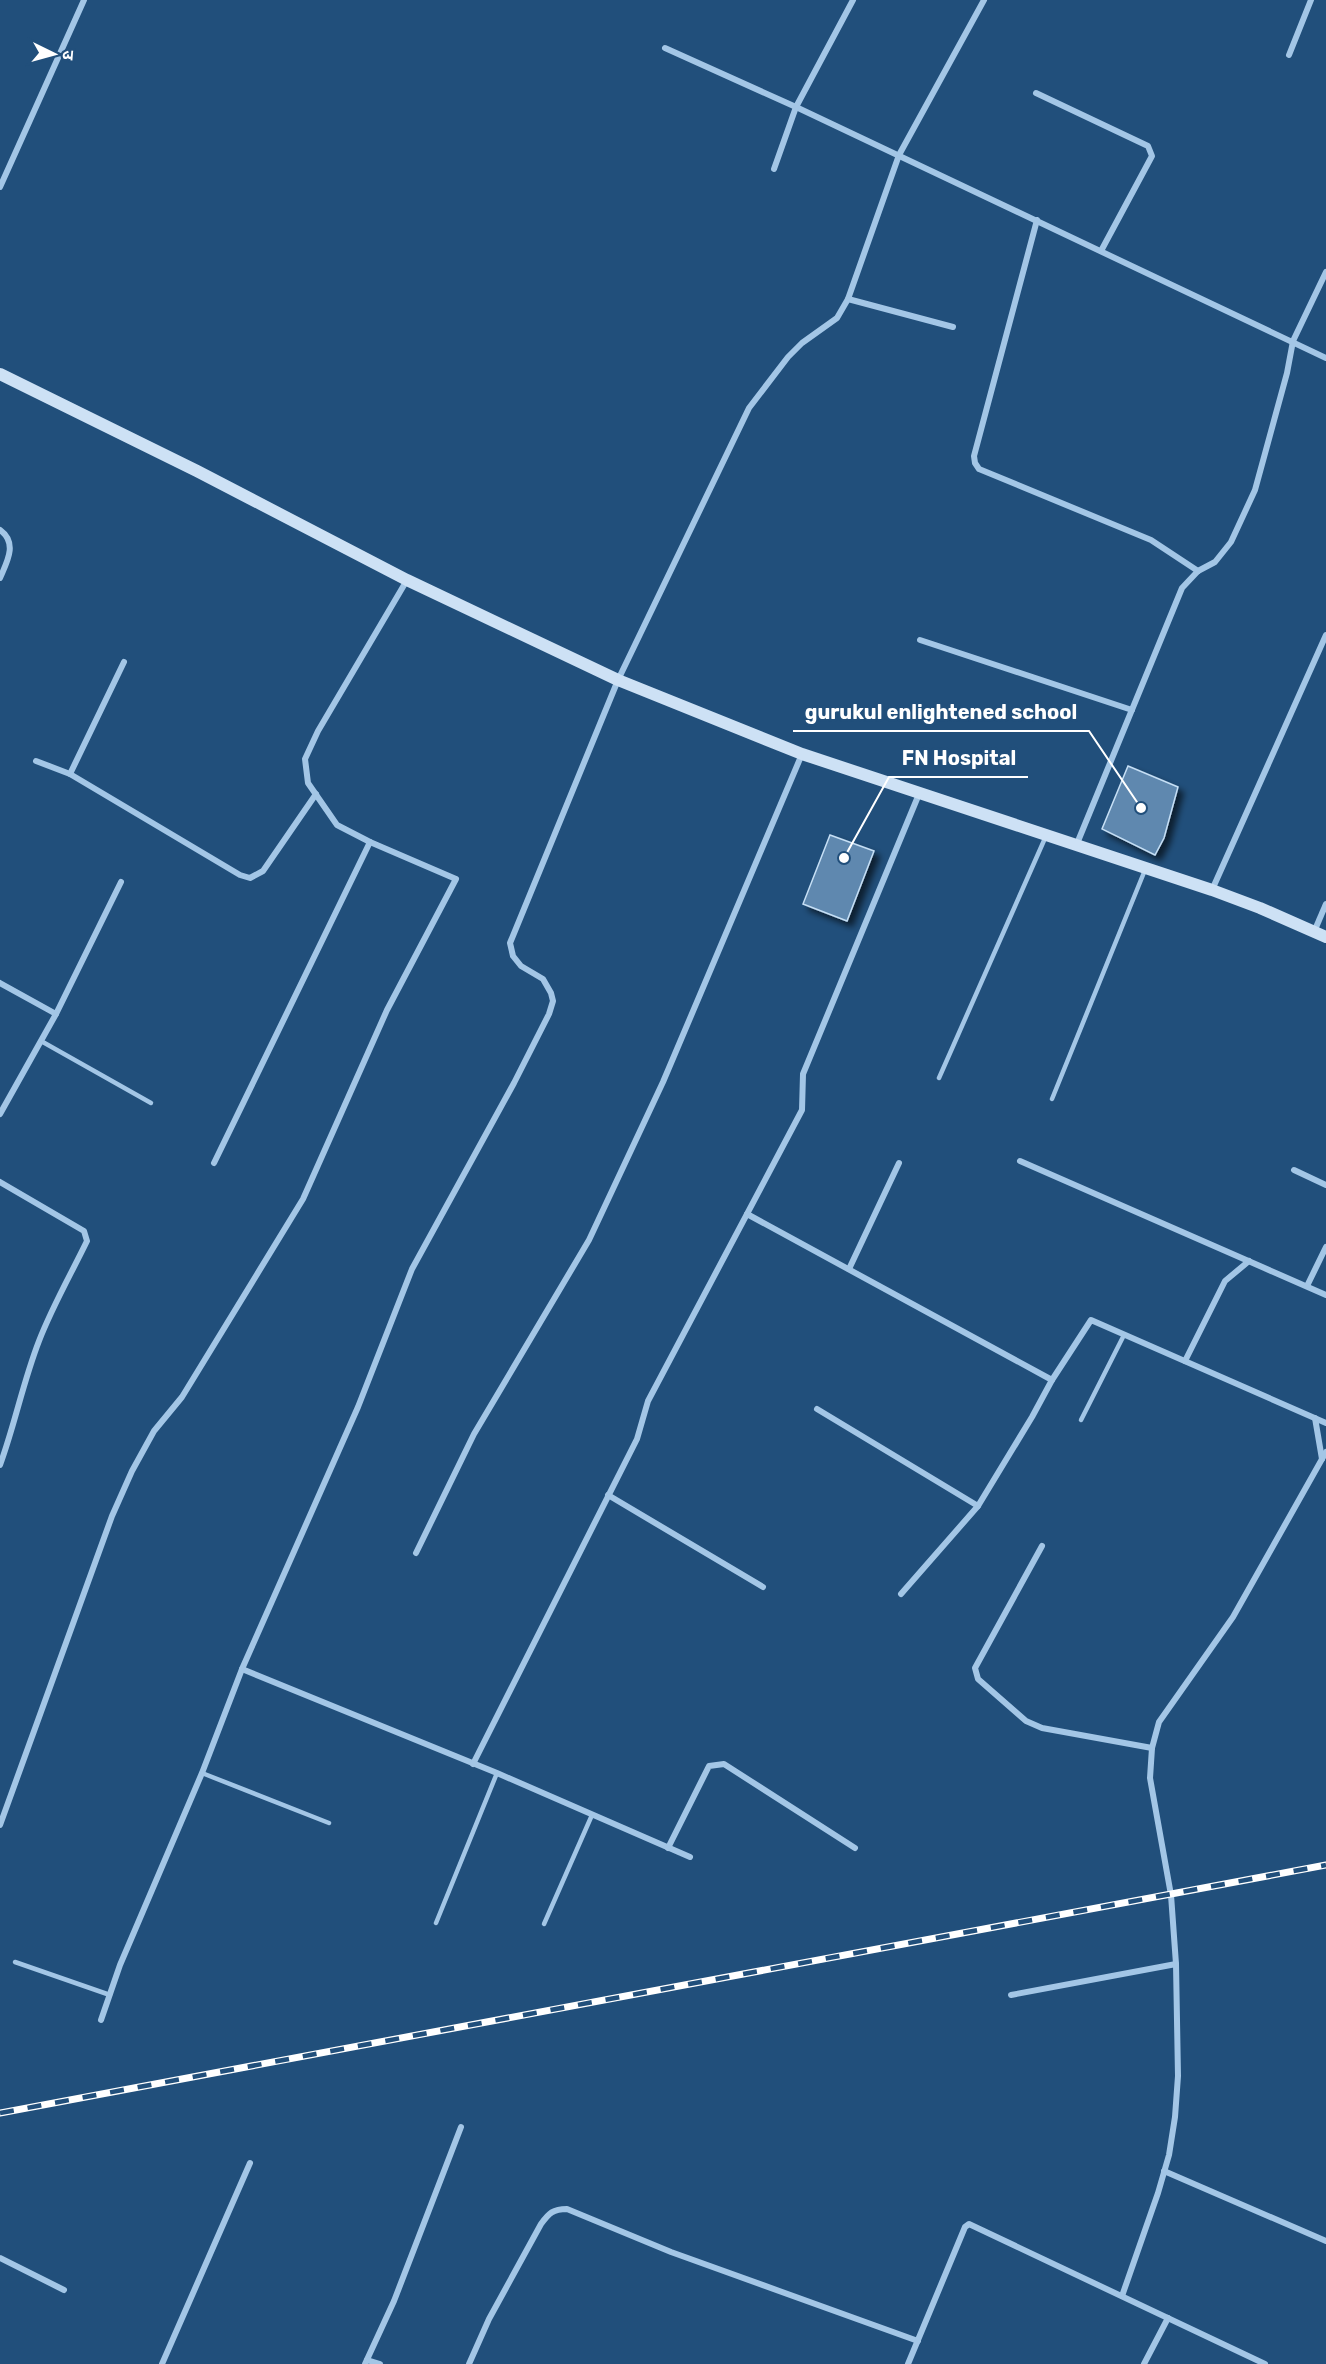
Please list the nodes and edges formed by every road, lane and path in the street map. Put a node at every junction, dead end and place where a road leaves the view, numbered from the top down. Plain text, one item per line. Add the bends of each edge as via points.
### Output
1 (84, 0) edge
2 (853, 0) edge
3 (984, 0) edge
4 (1311, 0) edge
5 (665, 48) dead end
6 (1289, 55) dead end
7 (1036, 93) dead end
8 (796, 107) junction
9 (899, 155) junction
10 (774, 169) dead end
11 (0, 187) edge
12 (1037, 220) junction
13 (1101, 251) junction
14 (1326, 272) edge
15 (849, 299) junction
16 (953, 327) dead end
17 (1293, 341) junction
18 (1326, 358) edge
19 (0, 374) edge
20 (0, 530) edge
21 (1198, 571) junction
22 (0, 578) edge
23 (407, 580) junction
24 (1326, 635) edge
25 (920, 640) dead end
26 (124, 662) dead end
27 (618, 680) junction
28 (1132, 710) junction
29 (802, 754) junction
30 (36, 761) dead end
31 (70, 774) junction
32 (316, 794) junction
33 (919, 794) junction
34 (1046, 836) junction
35 (370, 842) junction
36 (1076, 846) junction
37 (1145, 868) junction
38 (121, 882) dead end
39 (1212, 890) junction
40 (1326, 904) edge
41 (1314, 932) junction
42 (1326, 937) edge
43 (0, 983) edge
44 (56, 1014) junction
45 (41, 1041) junction
46 (939, 1078) dead end
47 (1052, 1099) dead end
48 (151, 1103) dead end
49 (0, 1114) edge
50 (1020, 1161) dead end
51 (214, 1163) dead end
52 (899, 1163) dead end
53 (1294, 1170) dead end
54 (0, 1182) edge
55 (1326, 1185) edge
56 (747, 1214) junction
57 (1326, 1247) edge
58 (1249, 1261) junction
59 (849, 1269) junction
60 (1307, 1286) junction
61 (1326, 1295) edge
62 (1124, 1335) junction
63 (1185, 1361) junction
64 (1052, 1380) junction
65 (817, 1409) dead end
66 (1315, 1418) junction
67 (1082, 1420) dead end
68 (1326, 1423) edge
69 (1326, 1452) edge
70 (1322, 1460) junction
71 (0, 1465) edge
72 (608, 1495) junction
73 (978, 1506) junction
74 (1042, 1546) dead end
75 (416, 1552) dead end
76 (763, 1587) dead end
77 (901, 1594) dead end
78 (242, 1669) junction
79 (1152, 1748) junction
80 (473, 1764) junction
81 (202, 1773) junction
82 (496, 1773) junction
83 (592, 1815) junction
84 (329, 1823) dead end
85 (0, 1824) edge
86 (668, 1848) junction
87 (855, 1848) dead end
88 (690, 1857) dead end
89 (436, 1923) dead end
90 (544, 1924) dead end
91 (15, 1962) dead end
92 (1176, 1964) junction
93 (110, 1995) junction
94 (1011, 1995) dead end
95 (101, 2020) dead end
96 (461, 2127) dead end
97 (250, 2163) dead end
98 (1164, 2171) junction
99 (1326, 2241) edge
100 (0, 2259) edge
101 (64, 2290) dead end
102 (1122, 2296) junction
103 (1168, 2318) junction
104 (918, 2341) junction
105 (366, 2362) edge
106 (162, 2364) edge
107 (380, 2364) edge
108 (469, 2364) edge
109 (908, 2364) edge
110 (1144, 2364) edge
111 (1265, 2364) edge

1 - 11 street
2 - 8 street
3 - 9 street
4 - 6 street
5 - 8 street
7 - 13 street via 1151,150 1152,156
8 - 9 street
8 - 10 street
9 - 12 street
9 - 15 street
12 - 13 street
12 - 21 street via 975,464 979,469 1151,540
13 - 17 street
14 - 17 street
15 - 16 street
15 - 27 street via 837,318 788,357 749,408
17 - 18 street
17 - 21 street via 1255,490 1231,542 1215,562
19 - 23 street
20 - 22 street via 9,540 10,550
21 - 28 street via 1182,588
23 - 27 street
23 - 32 street via 305,759 308,783
24 - 39 street
25 - 28 street
26 - 31 street
27 - 29 street
27 - 78 street via 510,943 521,966 543,979 551,993 549,1014 412,1269 358,1407
28 - 36 street
29 - 33 street
29 - 75 street via 663,1082 589,1240 474,1434
30 - 31 street
31 - 32 street via 250,878 263,871
32 - 35 street via 337,825
33 - 34 street
33 - 56 street via 803,1074 802,1110
34 - 36 street
34 - 46 lane
35 - 51 street
35 - 85 street via 456,879 387,1010 303,1199 132,1471
36 - 37 street
37 - 39 street
37 - 47 lane
38 - 44 street
39 - 41 street
40 - 41 street
41 - 42 street
43 - 44 street
44 - 45 street
45 - 48 lane
45 - 49 street
50 - 58 street
52 - 59 street
53 - 55 street
54 - 71 street via 84,1231 87,1241 39,1339
56 - 59 street
56 - 72 street via 648,1401 637,1439
57 - 60 street
58 - 60 street
58 - 63 street via 1225,1281
59 - 64 street
60 - 61 street
62 - 63 street
62 - 64 street via 1091,1320
62 - 67 lane
63 - 66 street
64 - 73 street
65 - 73 street
66 - 68 street
66 - 70 street
69 - 70 street
70 - 79 street via 1233,1617 1159,1722
72 - 76 street
72 - 80 street
73 - 77 street
74 - 79 street via 975,1668 978,1680 1015,1714 1042,1728
78 - 80 street
78 - 81 street
79 - 92 street via 1150,1778 1171,1895
80 - 82 street
81 - 84 lane
81 - 93 street
82 - 83 street
82 - 89 lane
83 - 86 street
83 - 90 lane
86 - 87 street via 710,1766 716,1764 724,1764
86 - 88 street
91 - 93 lane
92 - 94 street
92 - 98 street via 1178,2076
93 - 95 street
96 - 105 street via 394,2301
97 - 106 street
98 - 99 street
98 - 102 street
100 - 101 street
102 - 103 street
102 - 104 street via 969,2224
103 - 110 street
103 - 111 street
104 - 108 street via 671,2252 567,2209 558,2209 541,2224
104 - 109 street
105 - 107 street

